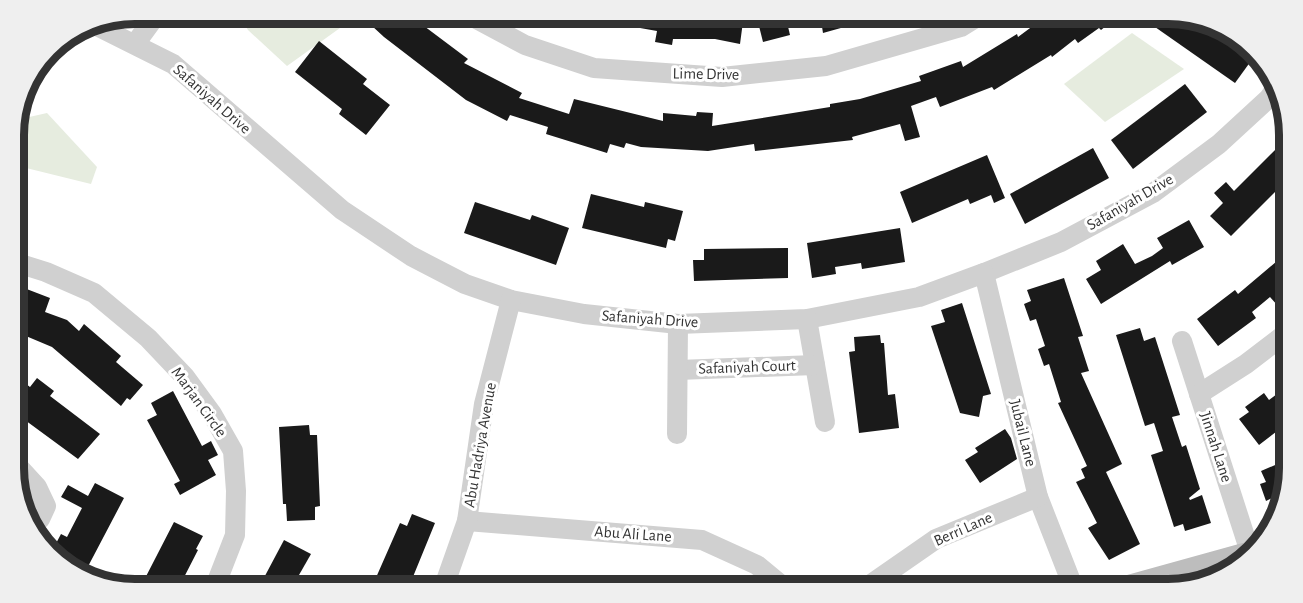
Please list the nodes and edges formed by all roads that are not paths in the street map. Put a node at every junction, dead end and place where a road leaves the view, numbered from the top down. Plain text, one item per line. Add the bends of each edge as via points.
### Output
1 (150, 24) edge
2 (486, 24) edge
3 (966, 24) edge
4 (103, 29) edge
5 (135, 44) junction
6 (1271, 94) edge
7 (24, 265) edge
8 (984, 273) junction
9 (511, 300) junction
10 (807, 319) junction
11 (678, 324) junction
12 (1279, 338) edge
13 (1182, 341) dead end
14 (816, 365) junction
15 (678, 370) junction
16 (1199, 394) junction
17 (825, 422) dead end
18 (677, 434) dead end
19 (24, 473) edge
20 (1038, 497) junction
21 (37, 520) edge
22 (467, 521) junction
23 (1248, 544) edge
24 (1229, 561) edge
25 (218, 579) edge
26 (447, 579) edge
27 (774, 579) edge
28 (878, 579) edge
29 (1070, 579) edge
30 (1163, 579) edge

1 - 5 street
2 - 3 street, Lime Drive via 525,45 594,68 723,77 826,66
4 - 5 street, Safaniyah Drive
5 - 9 street, Safaniyah Drive via 173,64 342,210 411,256 465,284
6 - 8 street, Safaniyah Drive via 1220,144 1153,193 1061,242
7 - 25 street, Marjan Circle via 94,293 155,346 185,377 212,414 234,451 236,491 235,536
8 - 10 street, Safaniyah Drive via 919,297
8 - 20 street, Jubail Lane
9 - 11 street, Safaniyah Drive via 584,314
9 - 22 street, Abu Hadriya Avenue via 484,404
10 - 11 street, Safaniyah Drive
10 - 14 street, Safaniyah Court
11 - 15 street, Safaniyah Court
12 - 16 street
13 - 16 street, Jinnah Lane
14 - 15 street, Safaniyah Court
14 - 17 street, Safaniyah Court
15 - 18 street, Safaniyah Court
16 - 23 street, Jinnah Lane
19 - 21 street via 46,506
20 - 28 street, Berri Lane via 936,539
20 - 29 street, Jubail Lane
22 - 26 street, Abu Hadriya Avenue
22 - 27 street, Abu Ali Lane via 702,540 757,565
24 - 30 main road

